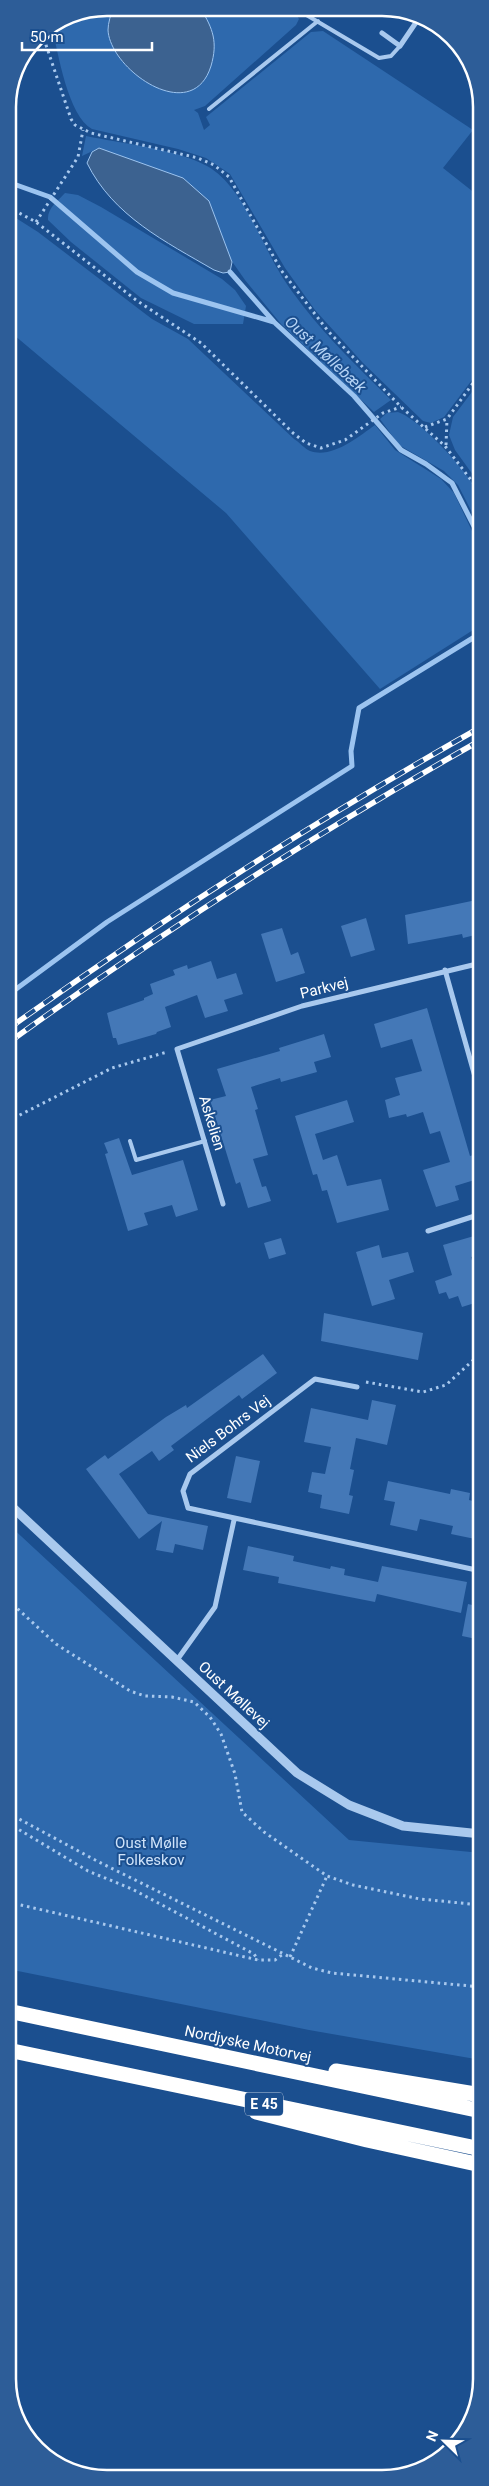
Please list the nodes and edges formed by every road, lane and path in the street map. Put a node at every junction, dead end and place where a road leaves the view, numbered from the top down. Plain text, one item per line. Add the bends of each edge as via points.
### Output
1 (309, 16) edge
2 (318, 21) junction
3 (416, 23) edge
4 (382, 33) dead end
5 (45, 41) edge
6 (400, 46) junction
7 (209, 109) dead end
8 (83, 130) junction
9 (16, 211) edge
10 (36, 222) junction
11 (473, 383) edge
12 (401, 407) junction
13 (447, 419) junction
14 (425, 427) junction
15 (446, 446) junction
16 (473, 482) edge
17 (473, 965) edge
18 (445, 970) junction
19 (177, 1049) junction
20 (473, 1070) edge
21 (16, 1117) edge
22 (130, 1141) dead end
23 (204, 1141) junction
24 (223, 1204) dead end
25 (473, 1217) edge
26 (428, 1231) dead end
27 (473, 1360) edge
28 (357, 1386) joint
29 (16, 1510) edge
30 (234, 1520) junction
31 (473, 1569) edge
32 (16, 1607) edge
33 (177, 1660) junction
34 (16, 1817) edge
35 (16, 1828) edge
36 (473, 1833) edge
37 (327, 1876) junction
38 (16, 1904) edge
39 (473, 1904) edge
40 (284, 1954) junction
41 (290, 1956) junction
42 (258, 1960) junction
43 (473, 1986) edge
44 (16, 2013) edge
45 (164, 2044) junction
46 (16, 2052) edge
47 (46, 2058) junction
48 (473, 2094) edge
49 (473, 2109) edge
50 (473, 2147) edge
51 (473, 2163) edge

1 - 2 lane
2 - 6 lane via 380,58 391,56
2 - 7 lane
3 - 6 street
4 - 6 street
5 - 8 path via 71,118
8 - 10 path via 78,157
8 - 12 path via 198,158 214,165 228,177 281,270 299,295 328,331
9 - 10 path
10 - 12 path via 136,300 201,344 306,443 321,448 345,440 383,414
11 - 13 path
12 - 14 path
13 - 14 path
13 - 15 path
14 - 15 path
15 - 16 path
17 - 18 street, Parkvej
18 - 19 street, Parkvej via 302,1006
18 - 20 street
19 - 21 path via 112,1068
19 - 23 street, Askelien
22 - 23 lane via 136,1160
23 - 24 street, Askelien
25 - 26 street
27 - 28 path via 446,1385 423,1392 367,1382
28 - 30 street, Niels Bohrs Vej via 315,1379 190,1474 183,1491 188,1508
29 - 33 street, Oust Møllevej
30 - 31 street, Niels Bohrs Vej
30 - 33 street via 215,1607
32 - 37 path via 56,1644 130,1691 194,1702 210,1717 221,1734 235,1774 242,1812 264,1832
33 - 36 street, Oust Møllevej via 297,1773 349,1805 403,1826
34 - 40 path
35 - 42 path via 88,1871 132,1889 254,1954
37 - 39 path via 420,1899
37 - 41 path
38 - 42 path
40 - 41 path
40 - 42 path via 275,1960
41 - 43 path via 312,1968 332,1973
44 - 45 highway, Nordjyske Motorvej
45 - 48 highway
45 - 49 highway, Nordjyske Motorvej
46 - 47 highway, E 45
47 - 50 highway, E 45
47 - 51 highway via 367,2140

